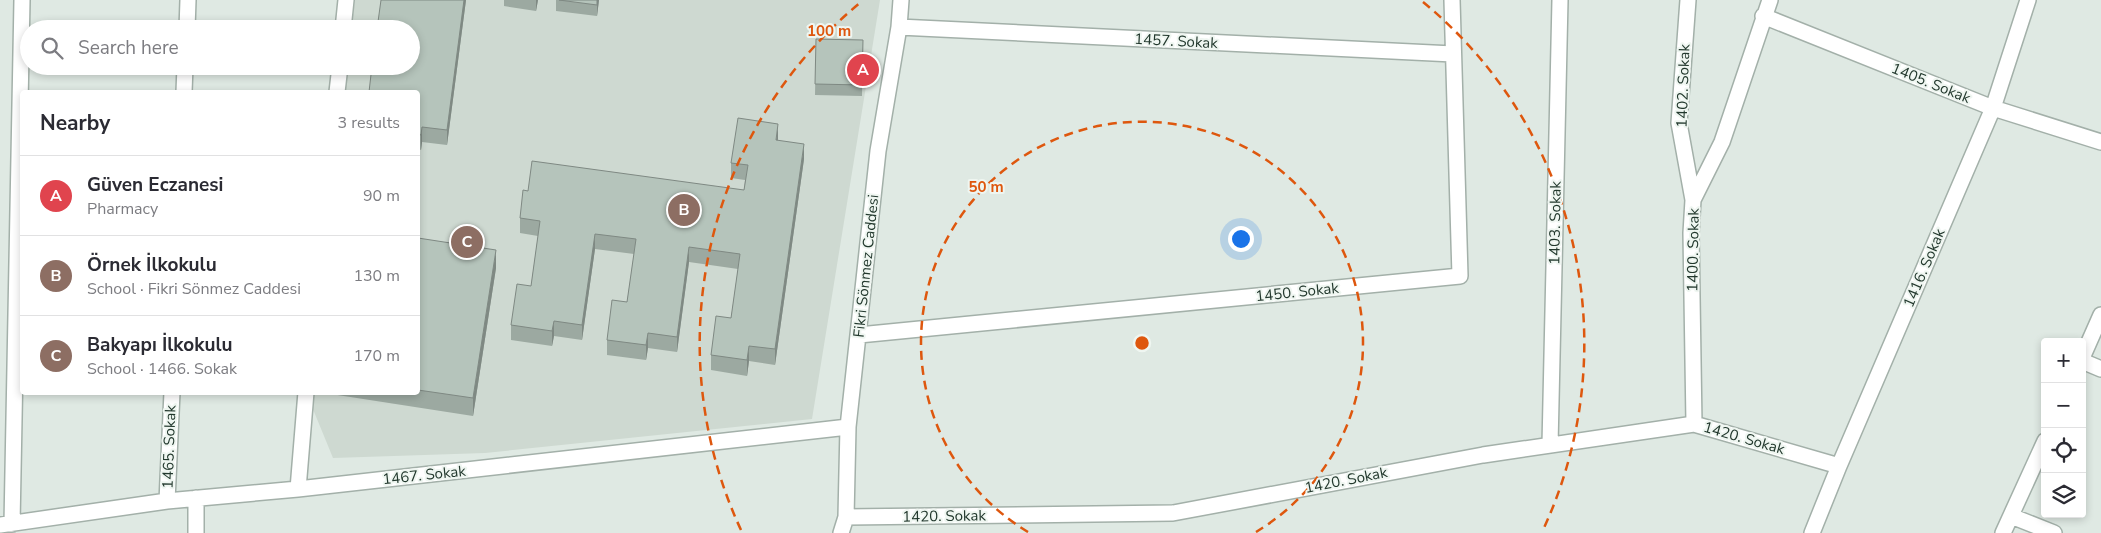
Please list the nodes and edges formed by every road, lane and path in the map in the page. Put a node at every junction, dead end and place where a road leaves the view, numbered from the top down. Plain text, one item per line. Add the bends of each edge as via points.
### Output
1 (22, 0) edge
2 (188, 0) edge
3 (346, 0) edge
4 (901, 0) edge
5 (1452, 0) edge
6 (1560, 0) edge
7 (1688, 0) edge
8 (1770, 0) edge
9 (2028, 0) edge
10 (1764, 16) junction
11 (21, 20) edge
12 (187, 20) edge
13 (344, 20) edge
14 (899, 28) junction
15 (1452, 54) junction
16 (20, 66) edge
17 (185, 75) edge
18 (339, 75) edge
19 (184, 90) edge
20 (337, 90) edge
21 (1993, 108) junction
22 (2101, 142) edge
23 (1693, 200) junction
24 (2101, 316) edge
25 (859, 335) junction
26 (2086, 349) edge
27 (2086, 363) edge
28 (2101, 369) edge
29 (172, 395) edge
30 (306, 395) edge
31 (1694, 424) junction
32 (848, 427) junction
33 (1550, 445) junction
34 (2041, 450) edge
35 (1839, 466) junction
36 (298, 489) junction
37 (196, 498) junction
38 (167, 501) junction
39 (2011, 516) junction
40 (846, 517) junction
41 (6, 524) edge
42 (196, 533) edge
43 (841, 533) edge
44 (1812, 533) edge
45 (2003, 533) edge
46 (2054, 533) edge

1 - 11 street
2 - 12 street
3 - 13 street
4 - 14 street, Fikri Sönmez Caddesi
5 - 15 street, 1450. Sokak
6 - 33 street, 1403. Sokak
7 - 23 street, 1402. Sokak via 1678,123
8 - 10 street, 1400. Sokak
9 - 21 street, 1416. Sokak
10 - 21 street, 1405. Sokak
10 - 23 street, 1400. Sokak via 1722,142
14 - 15 street, 1457. Sokak
14 - 25 street, Fikri Sönmez Caddesi via 878,151
15 - 25 street, 1450. Sokak via 1460,276
16 - 41 street
17 - 19 street
18 - 20 street
21 - 22 street, 1405. Sokak
21 - 35 street, 1416. Sokak
23 - 31 street, 1400. Sokak
24 - 26 street
25 - 32 street, Fikri Sönmez Caddesi
27 - 28 street
29 - 38 street, 1465. Sokak
30 - 36 street
31 - 33 street, 1420. Sokak
31 - 35 street, 1420. Sokak
32 - 36 street, 1467. Sokak
32 - 40 street, Fikri Sönmez Caddesi
33 - 40 street, 1420. Sokak via 1174,513
34 - 39 street
35 - 44 street, 1416. Sokak
36 - 37 street, 1467. Sokak
37 - 38 street, 1467. Sokak
37 - 42 street, 1465. Sokak
38 - 41 street, 1467. Sokak
39 - 45 street
39 - 46 street
40 - 43 street, Fikri Sönmez Caddesi

